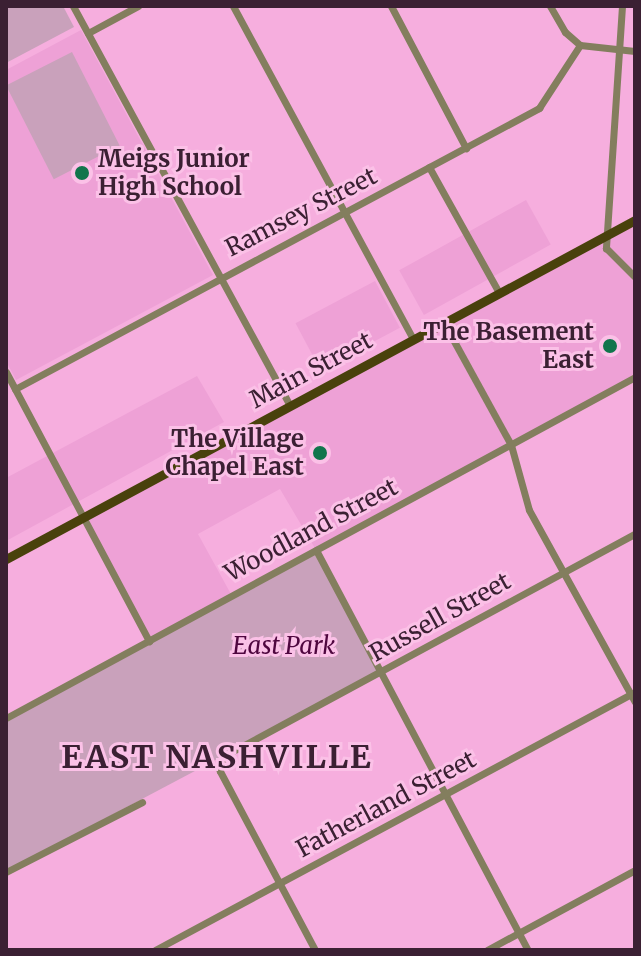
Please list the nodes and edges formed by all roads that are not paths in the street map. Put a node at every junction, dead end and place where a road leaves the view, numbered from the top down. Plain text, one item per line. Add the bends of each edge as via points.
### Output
1 (73, 6) edge
2 (138, 6) edge
3 (233, 6) edge
4 (391, 6) edge
5 (550, 6) edge
6 (622, 6) edge
7 (88, 33) junction
8 (580, 45) junction
9 (619, 51) junction
10 (635, 51) edge
11 (466, 148) junction
12 (429, 167) junction
13 (343, 214) junction
14 (635, 220) edge
15 (607, 234) junction
16 (220, 277) junction
17 (635, 277) edge
18 (499, 293) junction
19 (444, 323) junction
20 (413, 339) junction
21 (6, 372) edge
22 (635, 377) edge
23 (15, 389) junction
24 (289, 403) junction
25 (511, 445) junction
26 (82, 517) junction
27 (635, 534) edge
28 (316, 550) junction
29 (6, 559) edge
30 (562, 573) junction
31 (149, 641) junction
32 (380, 673) junction
33 (633, 696) edge
34 (6, 718) edge
35 (446, 795) junction
36 (142, 802) dead end
37 (635, 870) edge
38 (6, 872) edge
39 (280, 884) junction
40 (519, 933) junction
41 (155, 950) edge
42 (315, 950) edge
43 (487, 950) edge
44 (528, 950) edge

1 - 7 street
2 - 7 street
3 - 13 street
4 - 11 street
5 - 8 street
6 - 9 street
7 - 16 street
8 - 9 street
8 - 11 street, Ramsey Street via 539,108
9 - 10 street
9 - 15 street
11 - 12 street, Ramsey Street
12 - 13 street, Ramsey Street
12 - 18 street
13 - 16 street, Ramsey Street
13 - 20 street
14 - 15 main road, Main Street
15 - 17 street via 606,248
15 - 18 main road, Main Street
16 - 23 street, Ramsey Street
16 - 24 street
18 - 19 main road, Main Street
19 - 20 main road, Main Street
19 - 25 street
20 - 24 main road, Main Street
21 - 23 street
22 - 25 street, Woodland Street
23 - 26 street
24 - 26 main road, Main Street
25 - 28 street, Woodland Street
25 - 30 street via 529,510
26 - 29 main road, Main Street
26 - 31 street
27 - 30 street, Russell Street
28 - 31 street, Woodland Street
28 - 32 street
30 - 32 street, Russell Street
30 - 33 street
31 - 34 street, Woodland Street
32 - 35 street
32 - 39 street, Russell Street via 222,757 220,771
33 - 35 street, Fatherland Street
35 - 39 street, Fatherland Street
35 - 40 street
36 - 38 street
37 - 40 street
39 - 41 street, Fatherland Street
39 - 42 street
40 - 43 street
40 - 44 street

